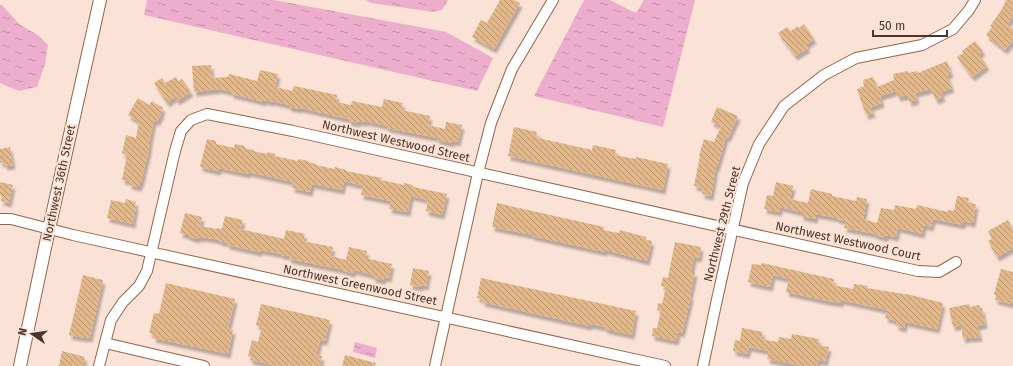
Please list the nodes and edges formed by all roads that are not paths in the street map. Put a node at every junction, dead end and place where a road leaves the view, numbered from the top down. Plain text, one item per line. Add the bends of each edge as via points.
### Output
1 (100, 0) edge
2 (553, 0) edge
3 (975, 0) edge
4 (478, 173) junction
5 (0, 219) edge
6 (49, 229) junction
7 (733, 229) junction
8 (152, 252) junction
9 (956, 262) dead end
10 (446, 317) junction
11 (104, 343) junction
12 (20, 366) edge
13 (100, 366) edge
14 (204, 366) edge
15 (435, 366) edge
16 (665, 366) edge
17 (703, 366) edge

1 - 6 main road, Northwest 36th Street
2 - 4 street via 512,69 491,123
3 - 7 street, Northwest 29th Street via 953,29 922,45 856,58 824,75 784,106 759,144 743,183
4 - 7 street, Northwest Westwood Street
4 - 8 street, Northwest Westwood Street via 207,114 191,120 180,131
4 - 10 street
5 - 6 street, Northwest Greenwood Street via 11,219
6 - 8 street, Northwest Greenwood Street
6 - 12 main road, Northwest 36th Street
7 - 9 street, Northwest Westwood Court via 918,271 939,272
7 - 17 street, Northwest 29th Street
8 - 10 street, Northwest Greenwood Street
8 - 11 street, Northwest Westwood Street via 147,271 139,286 123,302 111,320
10 - 15 street
10 - 16 street, Northwest Greenwood Street
11 - 13 street, Northwest Westwood Street
11 - 14 street

